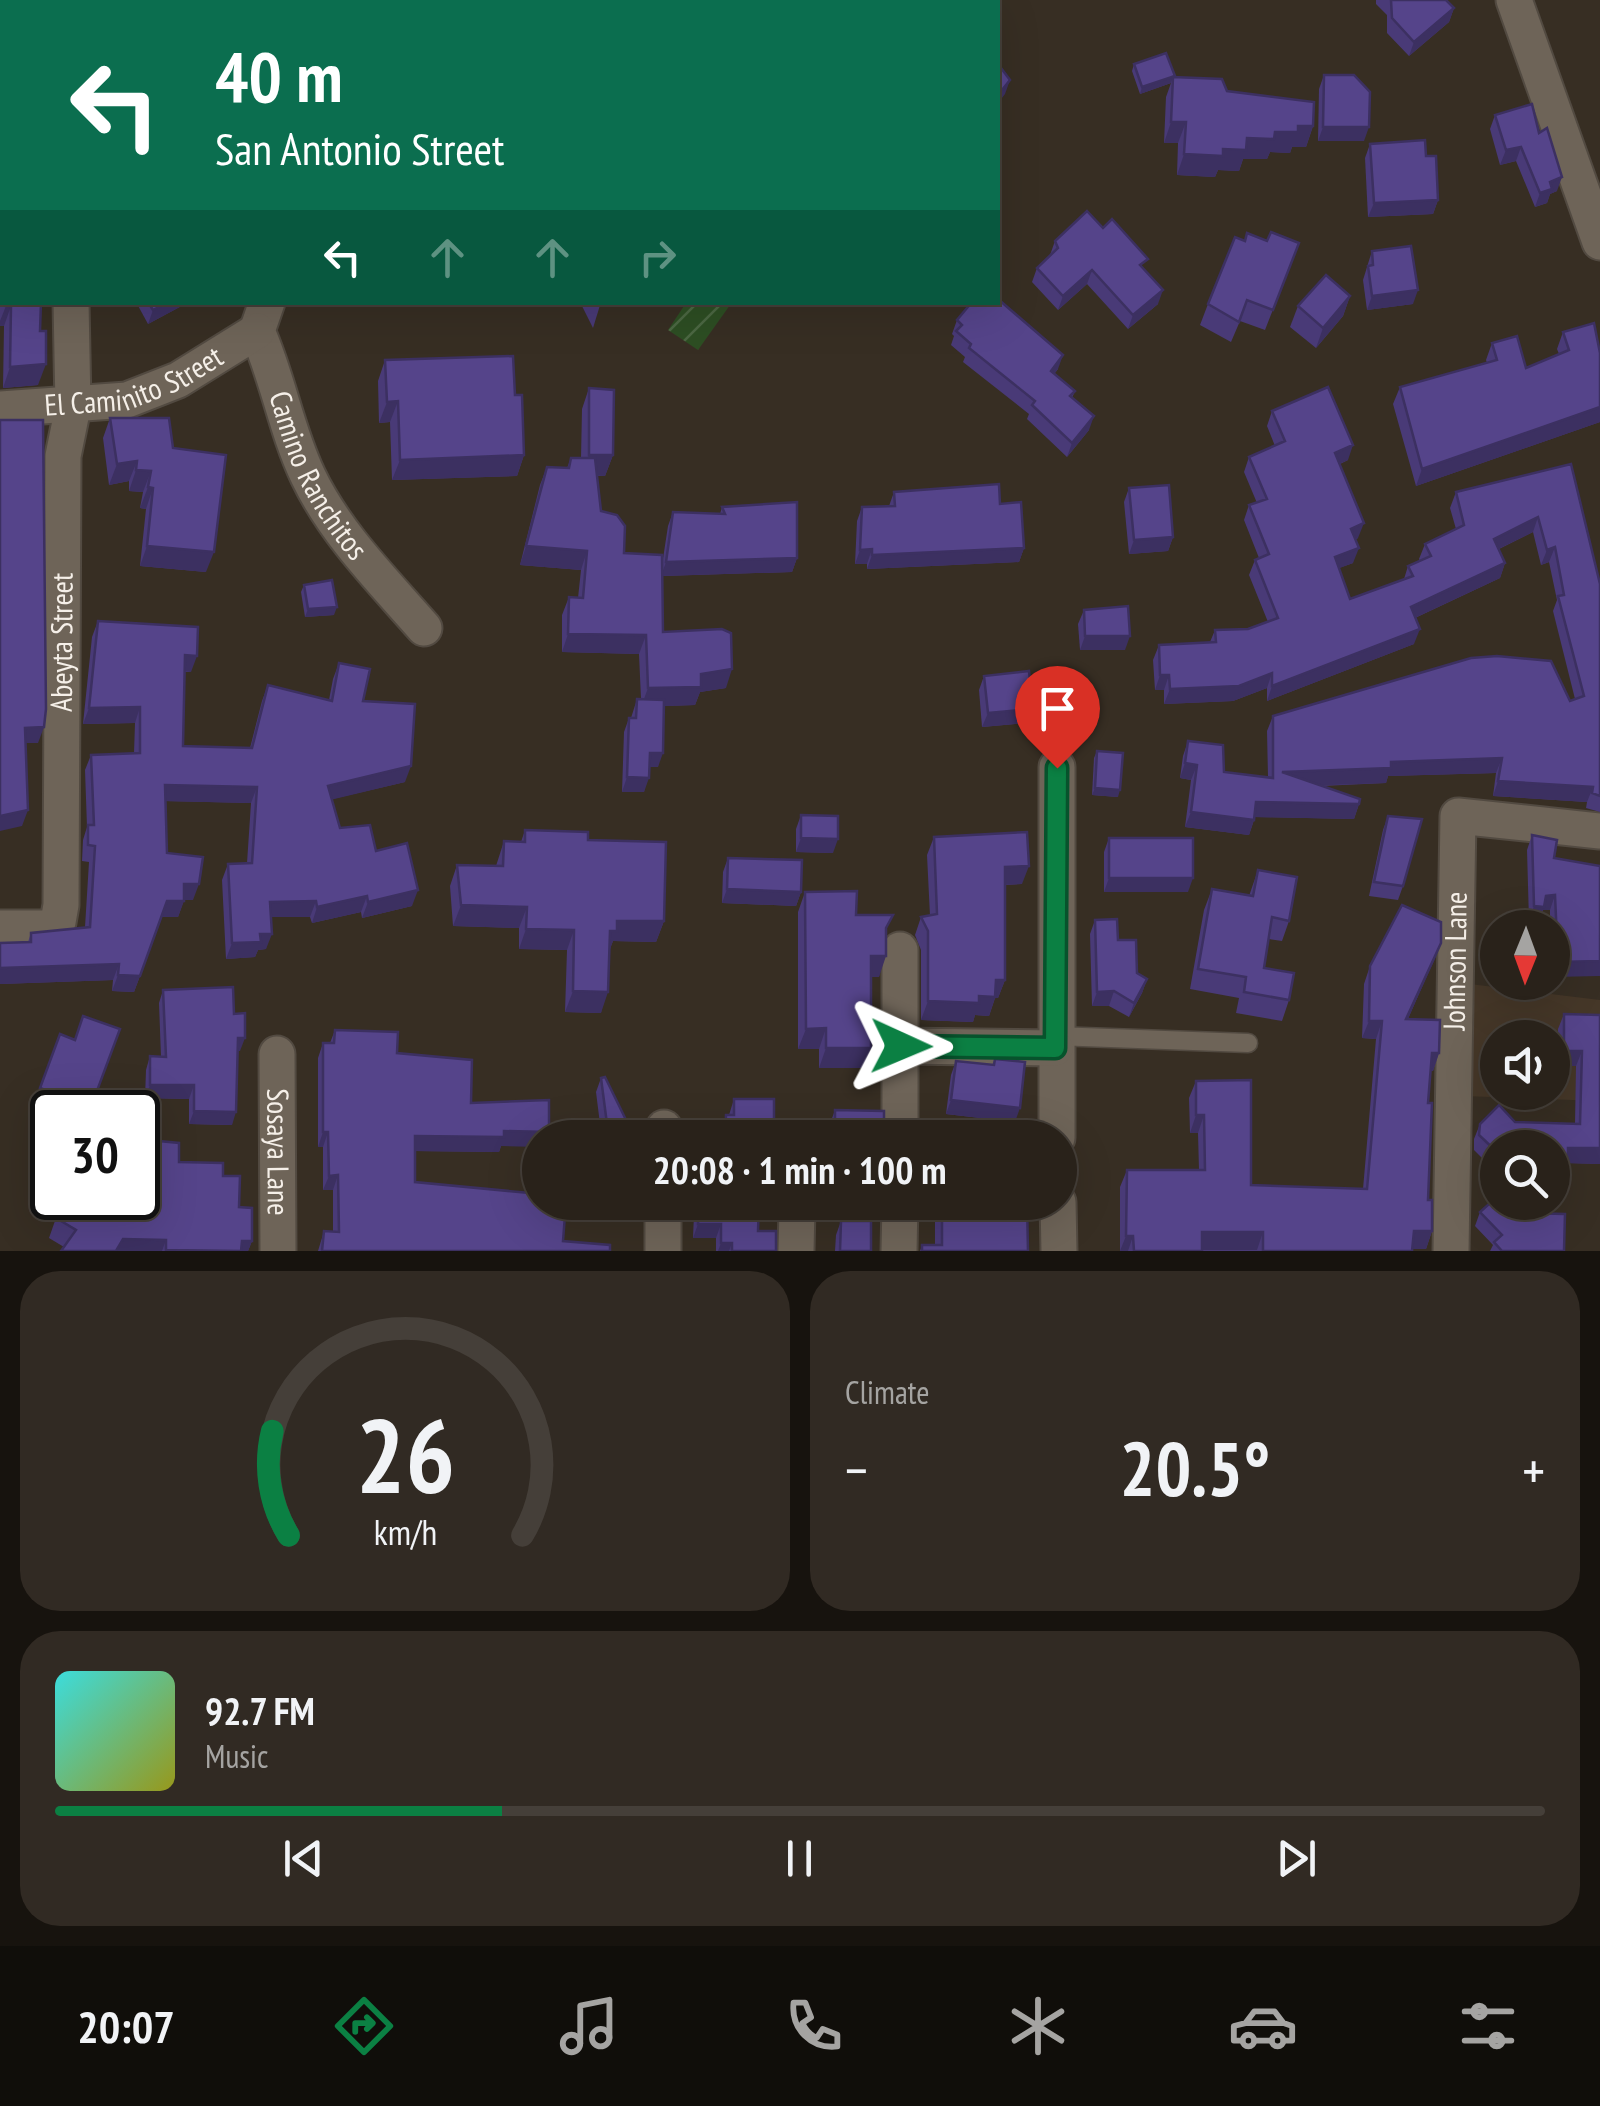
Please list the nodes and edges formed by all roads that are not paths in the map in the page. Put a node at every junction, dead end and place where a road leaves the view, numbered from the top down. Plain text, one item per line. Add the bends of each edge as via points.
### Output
1 (1514, 0) edge
2 (1600, 242) edge
3 (71, 305) edge
4 (262, 317) edge
5 (74, 408) junction
6 (0, 409) edge
7 (424, 628) dead end
8 (1057, 768) dead end
9 (1600, 830) edge
10 (0, 928) edge
11 (900, 950) dead end
12 (1055, 1042) junction
13 (1248, 1043) dead end
14 (901, 1046) junction
15 (277, 1054) dead end
16 (900, 1120) edge
17 (1057, 1120) edge
18 (664, 1220) edge
19 (797, 1220) edge
20 (900, 1220) edge
21 (1058, 1220) edge
22 (278, 1251) edge
23 (663, 1251) edge
24 (796, 1251) edge
25 (900, 1251) edge
26 (1059, 1251) edge
27 (1451, 1251) edge

1 - 2 street
3 - 5 street, Abeyta Street
4 - 5 street, El Caminito Street via 178,380 127,400
4 - 7 street, Camino Ranchitos via 308,476 357,551
5 - 6 street, El Caminito Street
5 - 10 street, Abeyta Street via 63,456 58,922 50,928
8 - 12 street
9 - 27 street, Johnson Lane via 1458,816
11 - 14 street
12 - 13 lane
12 - 14 street
12 - 17 street
14 - 16 street
15 - 22 street, Sosaya Lane
18 - 23 street
19 - 24 street
20 - 25 street
21 - 26 street

